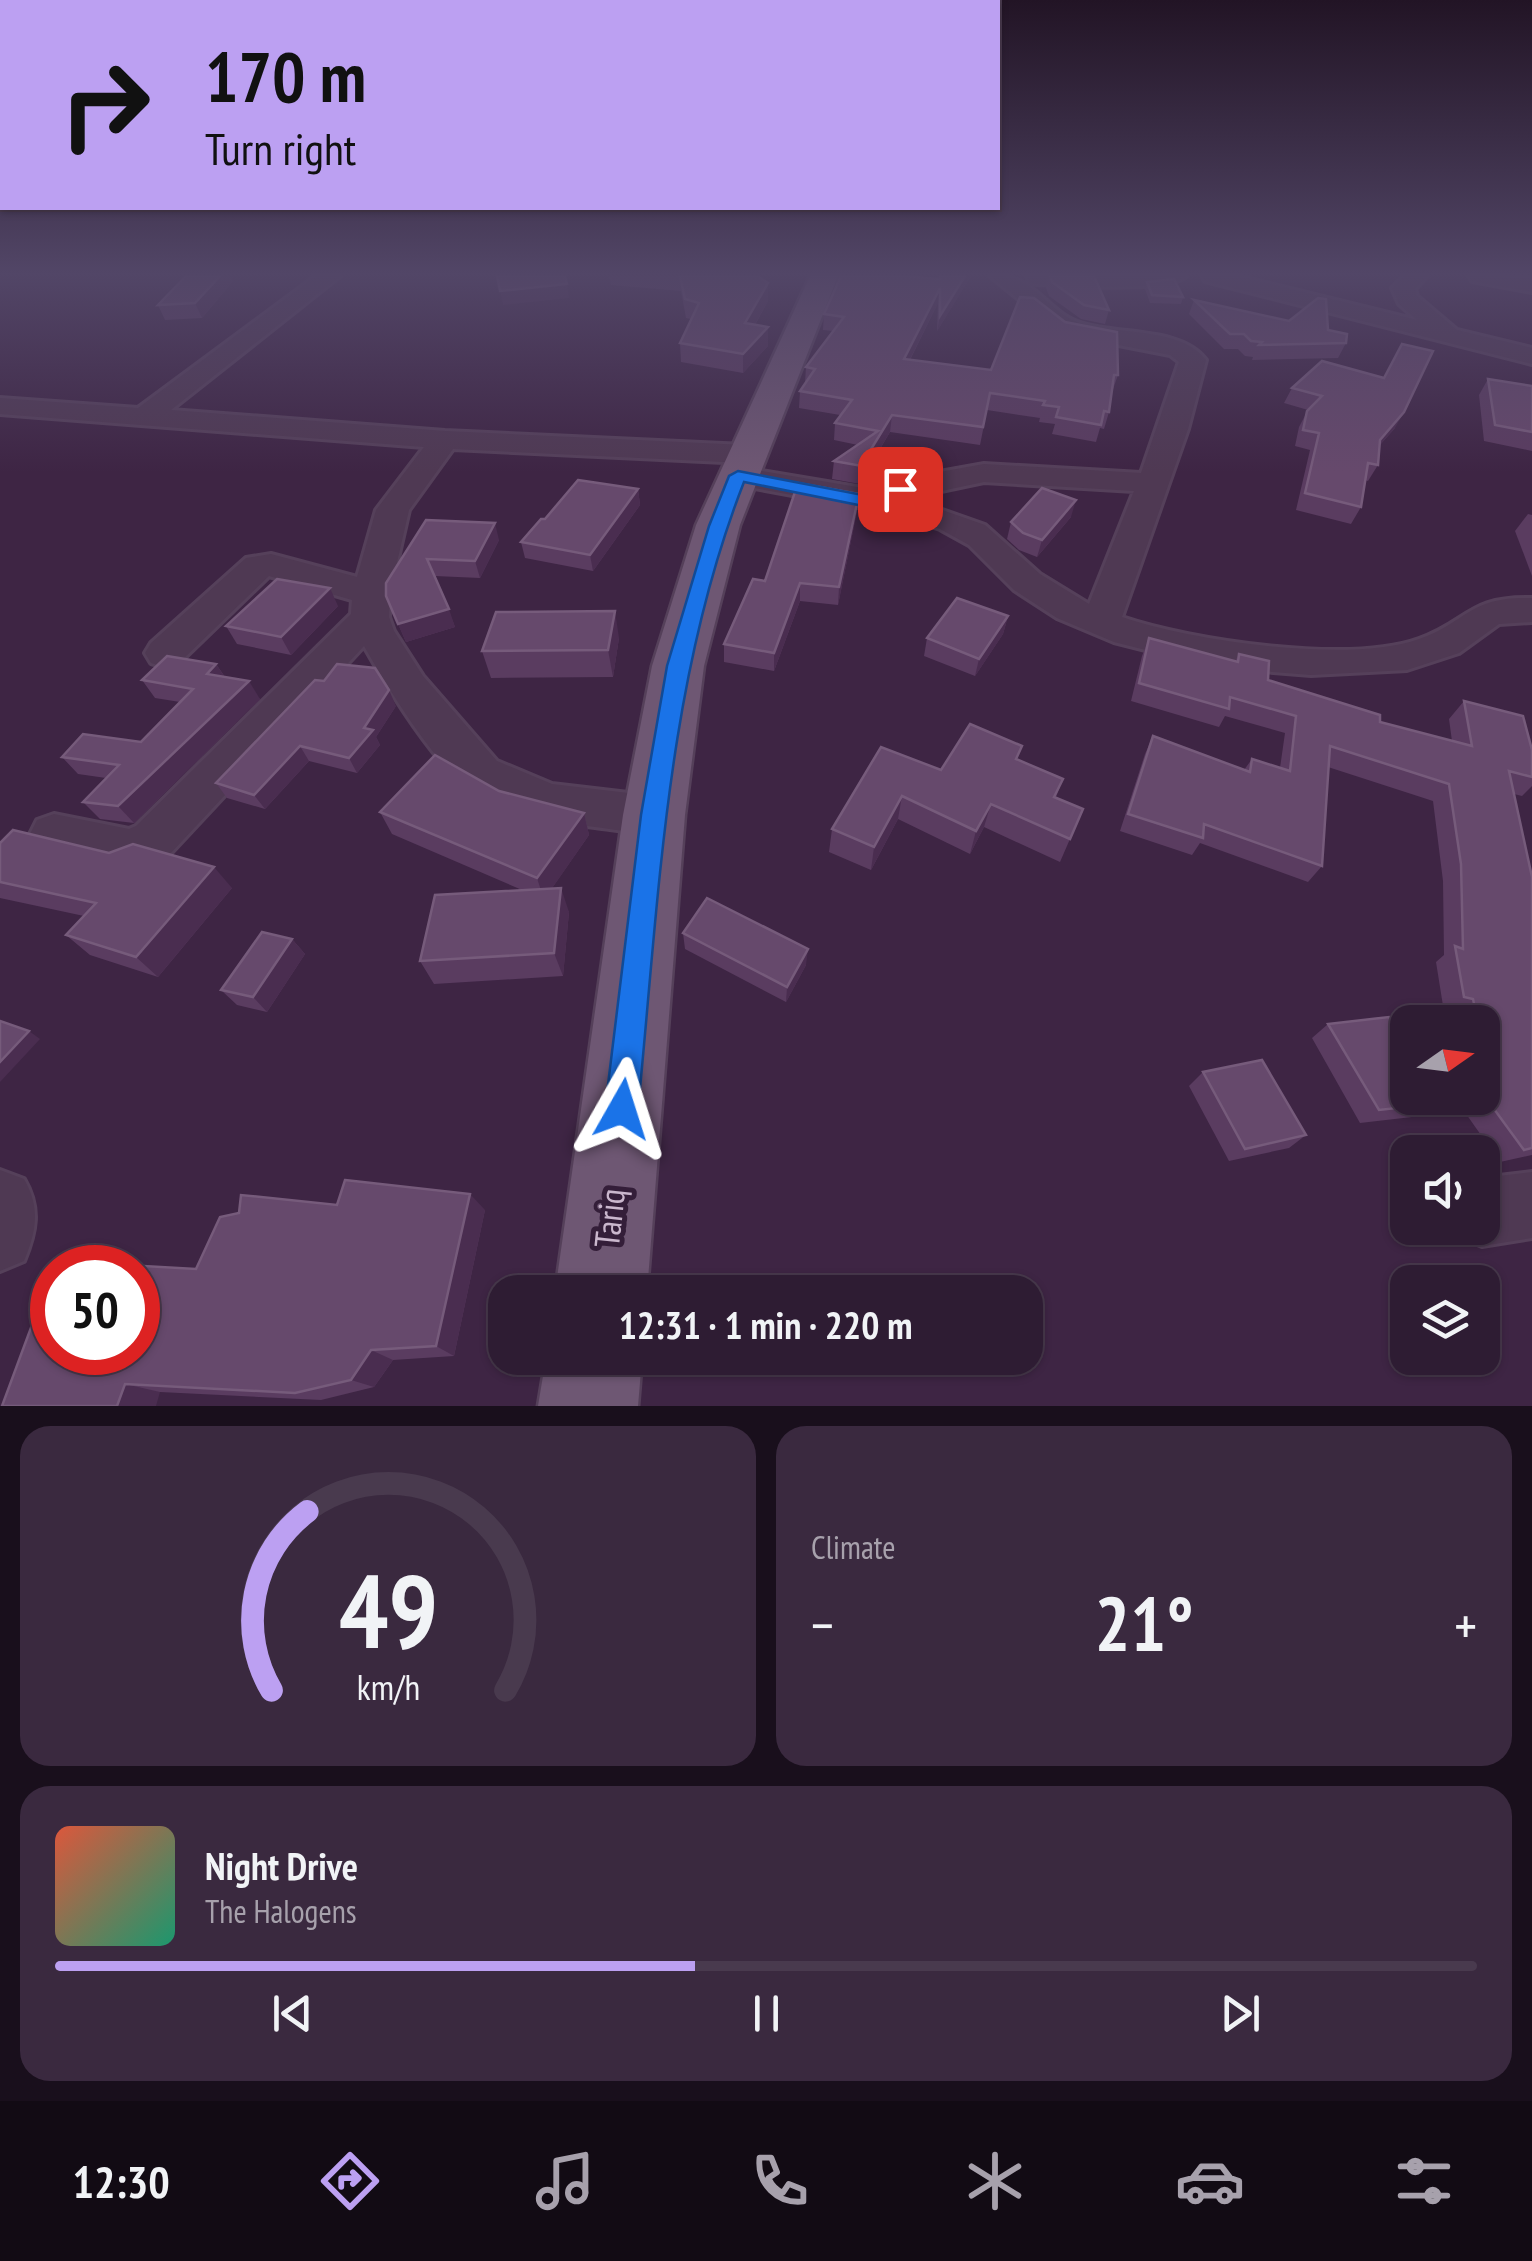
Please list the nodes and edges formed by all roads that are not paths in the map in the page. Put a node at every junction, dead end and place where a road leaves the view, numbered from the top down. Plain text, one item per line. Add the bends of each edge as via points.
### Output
1 (243, 342) edge
2 (796, 342) edge
3 (1140, 342) edge
4 (1470, 342) edge
5 (1532, 356) edge
6 (0, 406) edge
7 (143, 418) junction
8 (444, 440) junction
9 (742, 465) junction
10 (1153, 483) junction
11 (883, 504) junction
12 (371, 605) junction
13 (1532, 610) edge
14 (1100, 623) junction
15 (165, 653) edge
16 (654, 815) junction
17 (54, 834) dead end
18 (0, 1203) edge
19 (1532, 1204) edge
20 (1500, 1209) edge
21 (0, 1237) edge
22 (603, 1275) edge
23 (592, 1375) edge
24 (588, 1406) edge

1 - 7 street
2 - 9 main road, Tariq
3 - 10 street via 1178,349 1193,360
4 - 5 street
6 - 7 street
7 - 8 street
8 - 9 street
8 - 12 street via 393,510
9 - 11 street
9 - 16 main road, Tariq via 678,666
10 - 11 street via 984,473 900,489
10 - 14 street
11 - 14 street via 975,532 1032,586
12 - 15 street via 259,566
12 - 16 street via 408,686 481,774 552,803
12 - 17 street via 153,840 131,850
13 - 14 street via 1489,611 1430,650 1329,660 1190,650
16 - 22 main road, Tariq
18 - 21 street
19 - 20 street
23 - 24 main road

